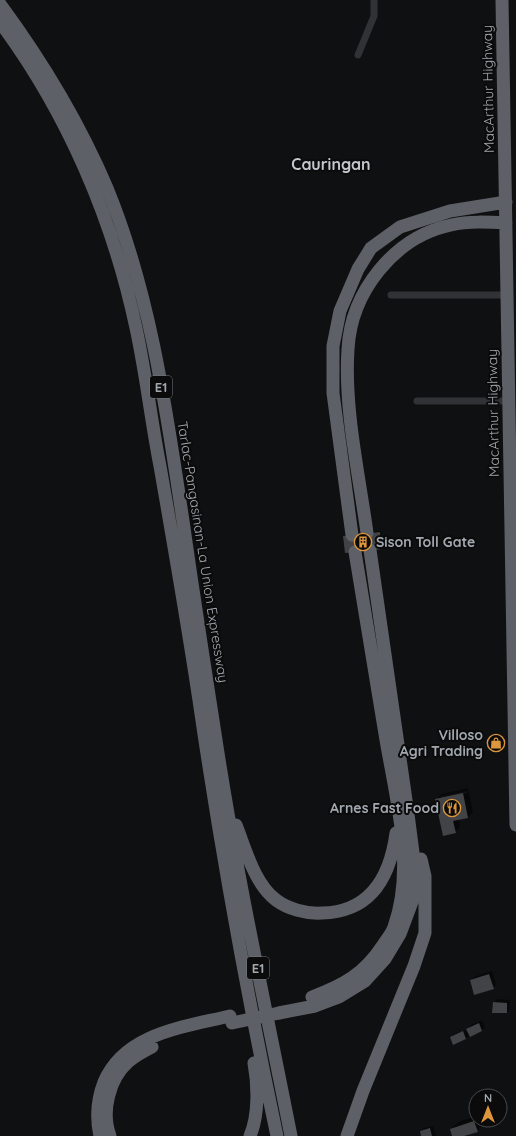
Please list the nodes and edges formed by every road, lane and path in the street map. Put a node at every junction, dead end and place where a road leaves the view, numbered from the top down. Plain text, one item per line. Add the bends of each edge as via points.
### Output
1 (374, 0) edge
2 (502, 0) edge
3 (1, 4) edge
4 (0, 22) edge
5 (358, 55) dead end
6 (506, 202) junction
7 (506, 223) junction
8 (507, 295) junction
9 (391, 296) dead end
10 (417, 401) dead end
11 (509, 401) junction
12 (368, 533) dead end
13 (352, 535) dead end
14 (370, 550) dead end
15 (355, 552) dead end
16 (225, 800) junction
17 (403, 814) junction
18 (516, 825) edge
19 (252, 1015) junction
20 (231, 1020) junction
21 (100, 1136) edge
22 (110, 1136) edge
23 (250, 1136) edge
24 (277, 1136) edge
25 (291, 1136) edge
26 (347, 1136) edge

1 - 5 street via 374,16
2 - 6 highway, MacArthur Highway
3 - 16 highway, Tarlac-Pangasinan-La Union Expressway / E1 via 60,91 90,149 121,227 136,274 157,363 174,460
4 - 19 highway, Tarlac-Pangasinan-La Union Expressway / E1 via 51,100 78,154 111,239 136,325 184,602 215,809
6 - 7 highway, MacArthur Highway
6 - 13 highway via 450,211 400,227 371,248 358,269 340,311 334,346 334,393
7 - 8 highway, MacArthur Highway
7 - 12 highway via 451,225 406,245 391,256 376,274 355,313 348,348 347,391
8 - 9 street
8 - 11 highway, MacArthur Highway
10 - 11 street
11 - 18 highway, MacArthur Highway
14 - 17 highway
15 - 17 highway
16 - 17 highway via 260,883 276,900 296,910 315,914 334,913 351,908 368,898 385,874
16 - 25 highway, Tarlac-Pangasinan-La Union Expressway / E1
17 - 20 highway via 405,875 402,899 394,929 378,953 360,973 338,987 278,1009
17 - 26 highway via 425,876 425,933 414,966 362,1091
19 - 23 highway via 251,1047 256,1077 256,1116
19 - 24 highway, Tarlac-Pangasinan-La Union Expressway / E1
20 - 21 highway via 171,1030 126,1051 108,1075 102,1088 97,1118
20 - 22 highway via 152,1046 127,1062 110,1091 106,1119

